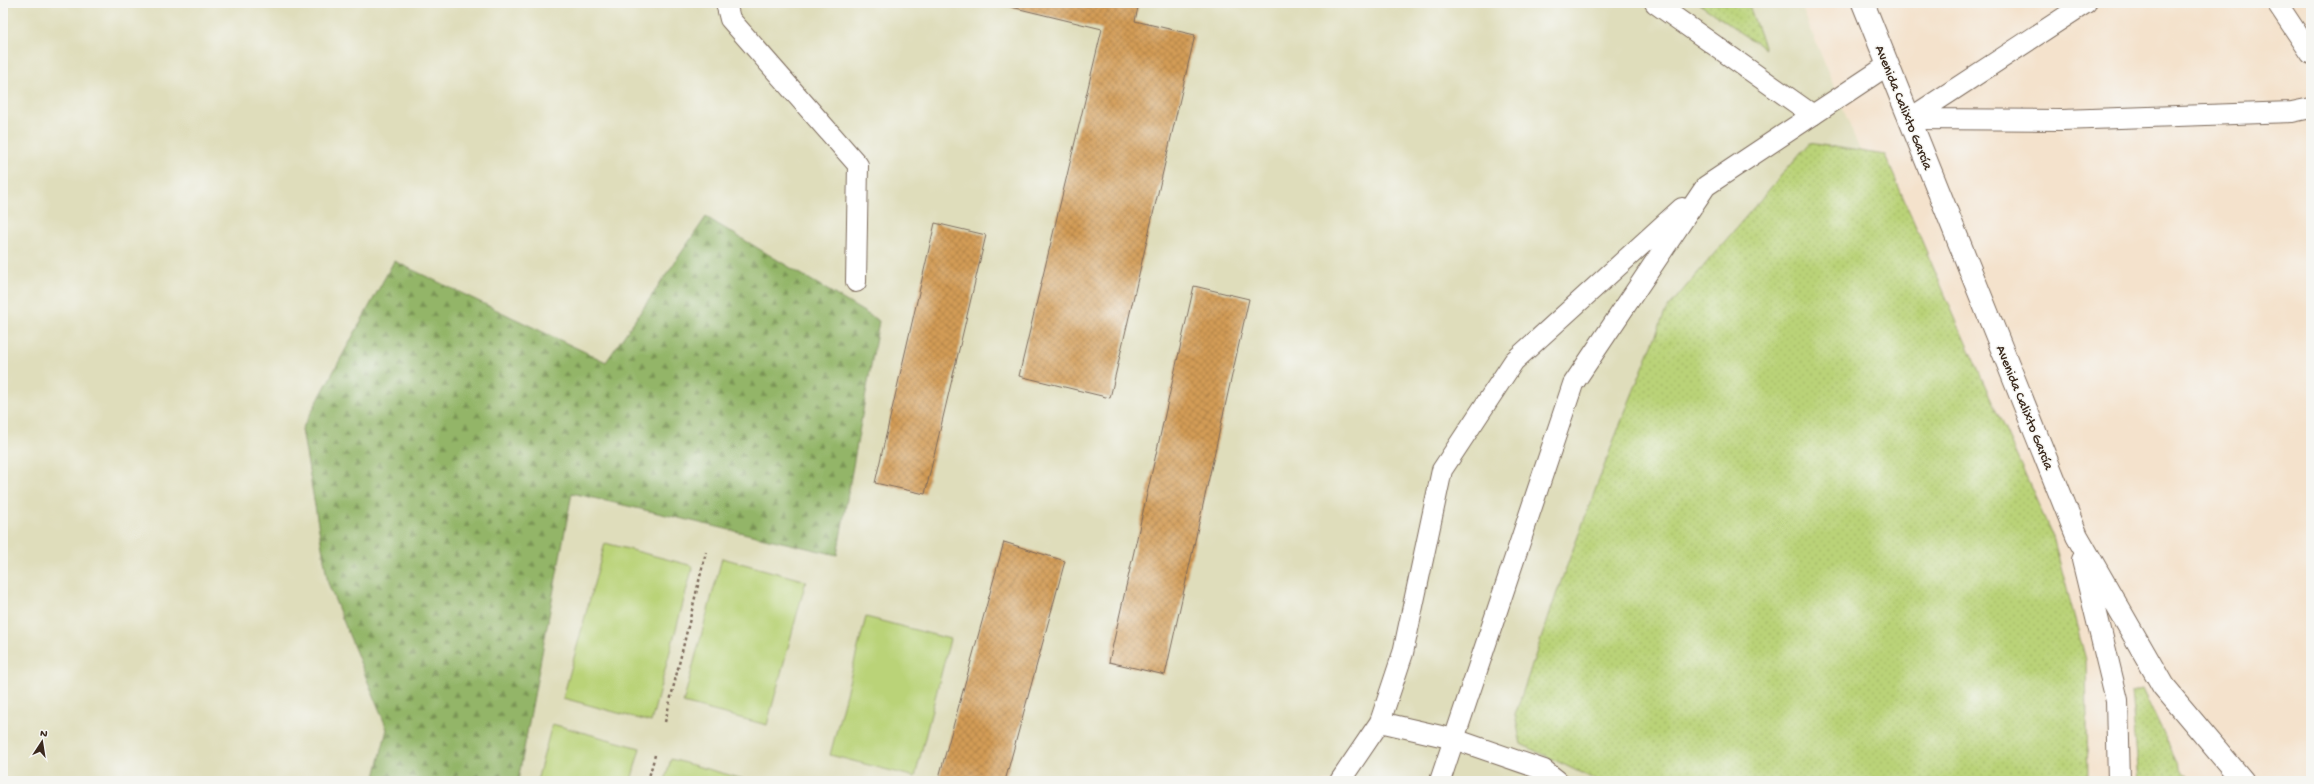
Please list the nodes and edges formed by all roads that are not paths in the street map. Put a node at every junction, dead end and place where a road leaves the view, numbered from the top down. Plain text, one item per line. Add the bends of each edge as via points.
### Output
1 (726, 3) edge
2 (1656, 3) edge
3 (1863, 3) edge
4 (2086, 3) edge
5 (2277, 3) edge
6 (2311, 54) edge
7 (1888, 65) junction
8 (2311, 108) edge
9 (1812, 115) junction
10 (1910, 119) junction
11 (1706, 186) junction
12 (856, 282) dead end
13 (2078, 536) junction
14 (1380, 722) junction
15 (1454, 740) junction
16 (1340, 781) edge
17 (1440, 781) edge
18 (1558, 781) edge
19 (2119, 781) edge
20 (2242, 781) edge

1 - 12 lane via 730,19 858,165
2 - 9 lane
3 - 7 street, Avenida Calixto García
4 - 10 lane
5 - 6 lane
7 - 9 lane
7 - 10 street, Avenida Calixto García
8 - 10 lane via 2292,112 2062,120
9 - 11 lane
10 - 13 street, Avenida Calixto García
11 - 14 lane via 1514,361 1442,470 1403,653
11 - 15 lane via 1573,384
13 - 19 street via 2117,700
13 - 20 street, Avenida Calixto García via 2163,686
14 - 15 lane
14 - 16 lane
15 - 17 lane
15 - 18 lane via 1544,770

